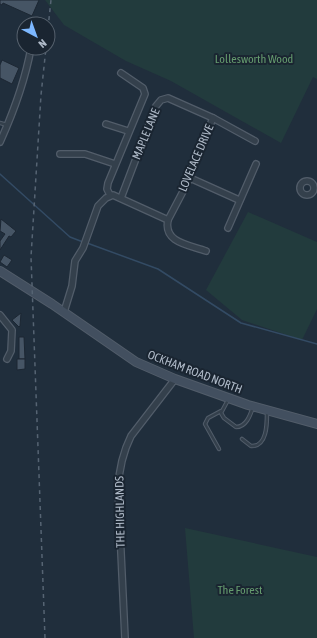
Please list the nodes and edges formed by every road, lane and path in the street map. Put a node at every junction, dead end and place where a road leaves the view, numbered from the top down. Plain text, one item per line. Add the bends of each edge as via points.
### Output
1 (28, 56) edge
2 (121, 73) dead end
3 (213, 118) junction
4 (0, 123) edge
5 (106, 124) dead end
6 (8, 125) junction
7 (128, 131) junction
8 (254, 140) dead end
9 (0, 142) edge
10 (60, 154) dead end
11 (115, 164) junction
12 (256, 164) dead end
13 (190, 178) junction
14 (110, 195) junction
15 (121, 198) junction
16 (239, 200) junction
17 (168, 220) junction
18 (228, 228) dead end
19 (206, 251) dead end
20 (0, 271) edge
21 (64, 312) junction
22 (0, 316) edge
23 (7, 359) dead end
24 (175, 379) junction
25 (229, 398) junction
26 (253, 407) junction
27 (267, 410) junction
28 (222, 411) junction
29 (317, 424) edge
30 (242, 439) dead end
31 (219, 449) dead end
32 (125, 638) edge

1 - 6 street via 26,74
2 - 7 street via 145,91
3 - 8 street, MAPLE LANE
3 - 13 street, LOVELACE DRIVE
3 - 15 street, MAPLE LANE via 168,98 161,100 156,106
4 - 6 lane
5 - 7 street
6 - 9 street
7 - 11 street
10 - 11 street via 85,154
11 - 14 street via 107,189
12 - 16 street
13 - 16 street
13 - 17 street, LOVELACE DRIVE
14 - 15 street
14 - 21 street via 98,206 87,239 75,261 69,301
15 - 17 street
16 - 18 street
17 - 19 street via 166,226 169,234 177,241
20 - 21 main road, OCKHAM ROAD NORTH
21 - 24 main road, OCKHAM ROAD NORTH via 136,362
22 - 23 street via 12,330 11,351
24 - 25 main road, OCKHAM ROAD NORTH
24 - 32 street, THE HIGHLANDS via 131,436 120,467 118,489
25 - 26 main road, OCKHAM ROAD NORTH
25 - 28 lane
26 - 27 main road, OCKHAM ROAD NORTH
26 - 28 lane via 248,420 238,428 224,418
27 - 29 main road, OCKHAM ROAD NORTH
27 - 30 lane via 266,434 259,443 251,446
28 - 31 lane via 208,418 205,424

